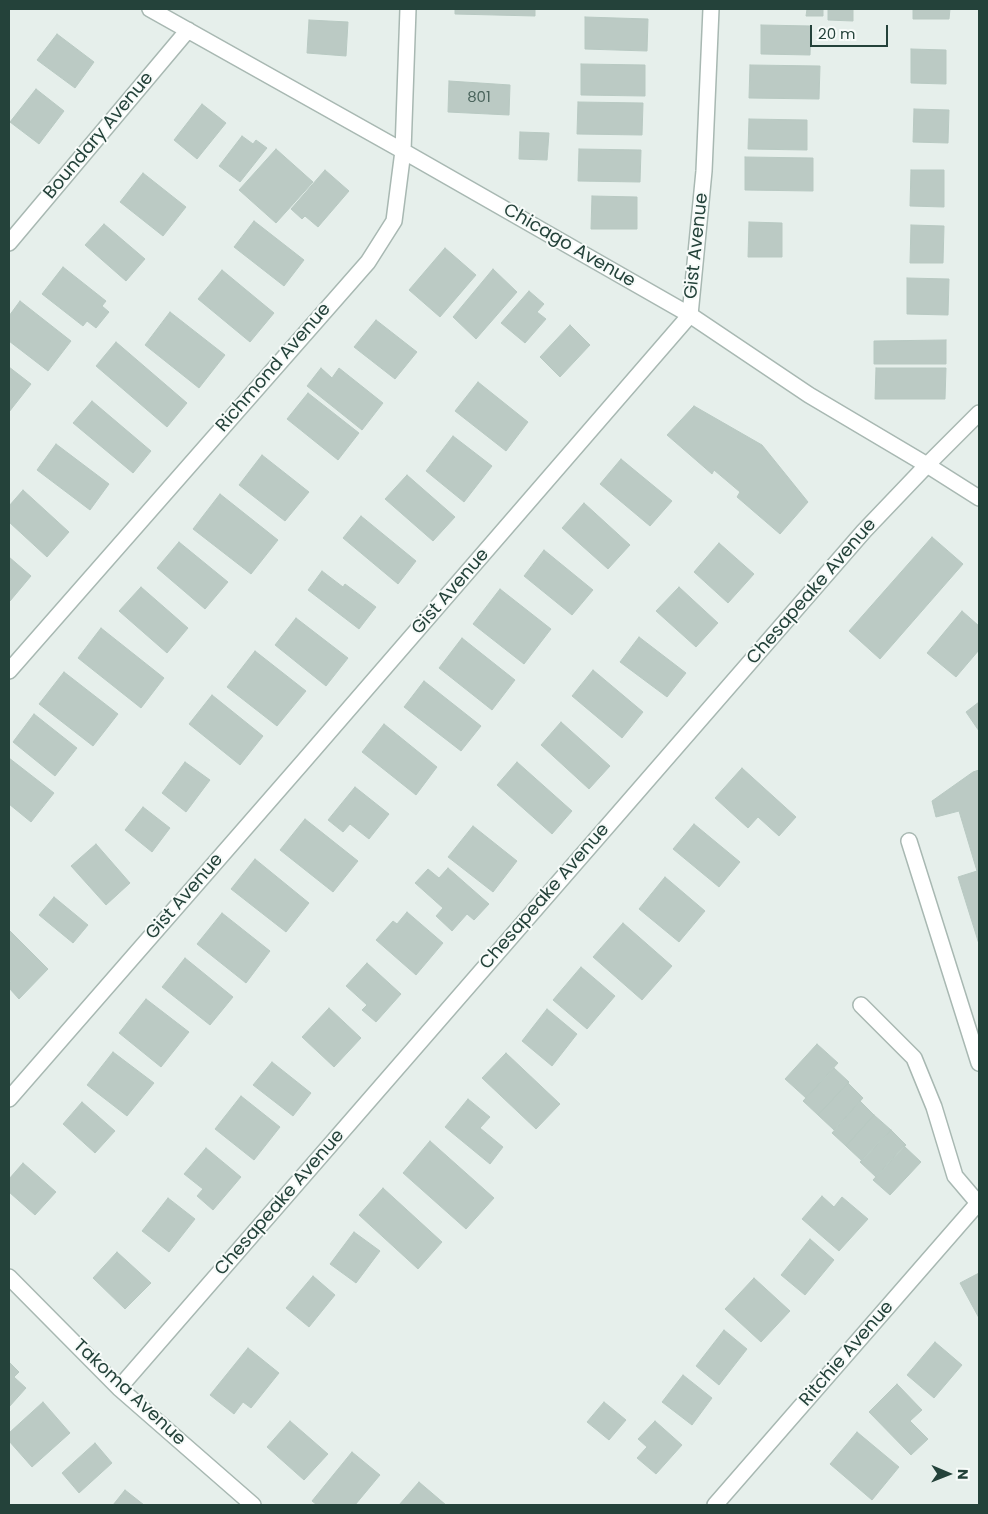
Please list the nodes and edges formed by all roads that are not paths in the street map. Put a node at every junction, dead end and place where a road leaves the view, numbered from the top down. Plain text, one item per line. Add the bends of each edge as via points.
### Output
1 (150, 9) edge
2 (408, 9) edge
3 (711, 9) edge
4 (188, 30) junction
5 (403, 150) junction
6 (9, 243) edge
7 (690, 315) junction
8 (979, 413) edge
9 (927, 465) junction
10 (979, 498) edge
11 (9, 671) edge
12 (909, 841) dead end
13 (861, 1005) dead end
14 (979, 1063) edge
15 (9, 1099) edge
16 (979, 1202) edge
17 (9, 1277) edge
18 (119, 1388) junction
19 (253, 1505) edge
20 (715, 1505) edge

1 - 4 street, Chicago Avenue
2 - 5 street, Richmond Avenue
3 - 7 street, Gist Avenue via 704,171
4 - 5 street, Chicago Avenue
4 - 6 street, Boundary Avenue
5 - 7 street, Chicago Avenue
5 - 11 street, Richmond Avenue via 394,221 368,262
7 - 9 street, Chicago Avenue via 808,395
7 - 15 street, Gist Avenue
8 - 9 street, Chesapeake Avenue
9 - 10 street, Chicago Avenue
9 - 18 street, Chesapeake Avenue via 864,531
12 - 14 street
13 - 16 street via 914,1058 934,1107 955,1176
16 - 20 street, Ritchie Avenue
17 - 18 street, Takoma Avenue
18 - 19 street, Takoma Avenue

